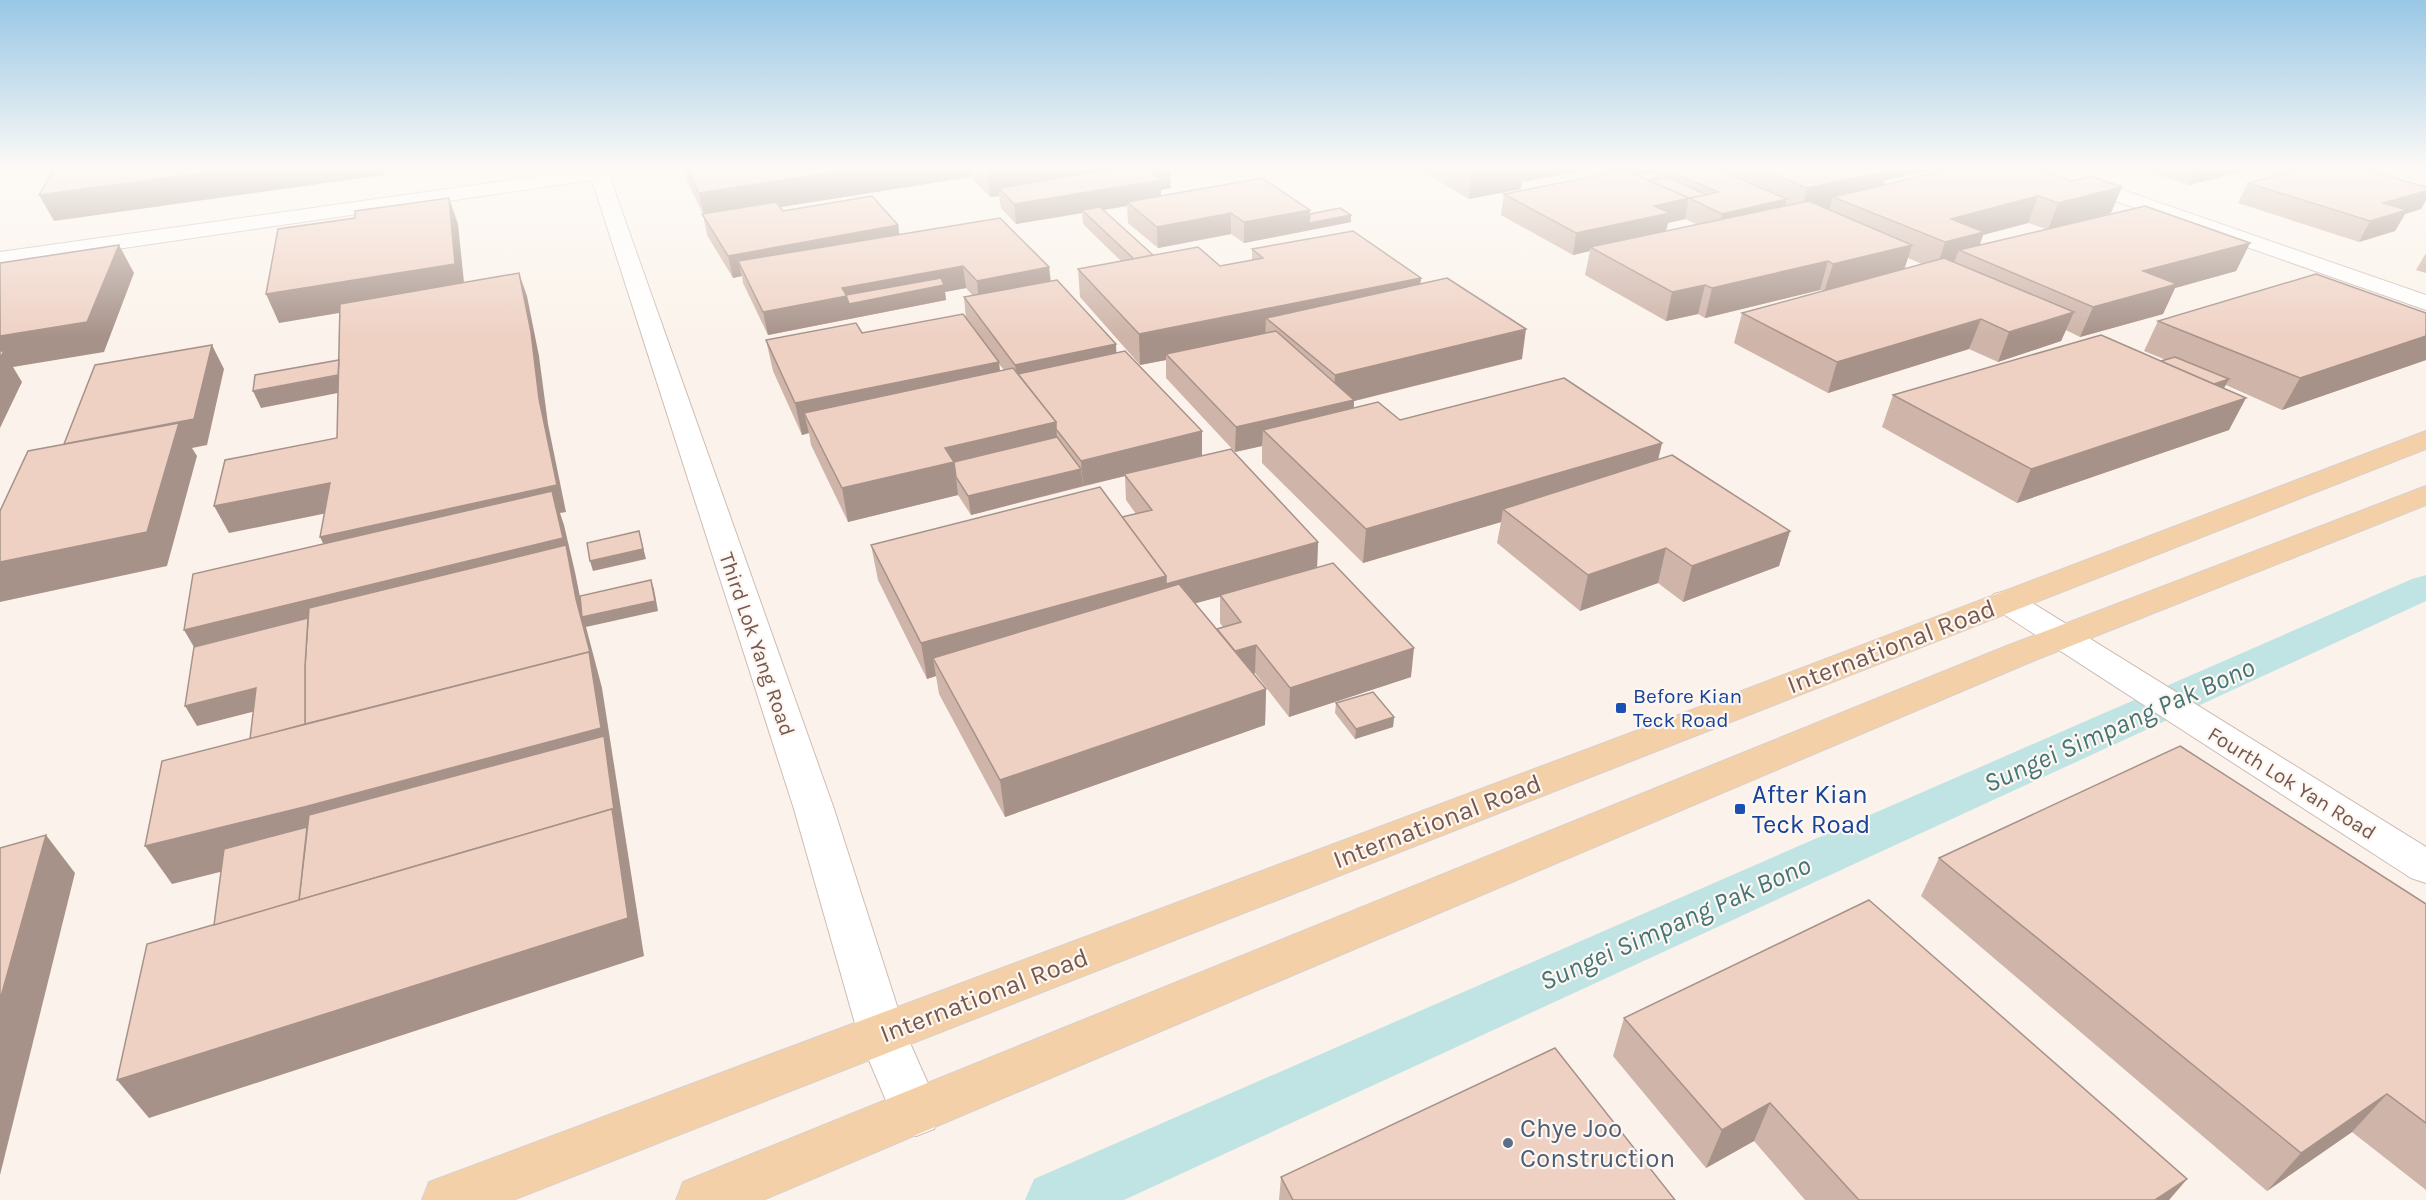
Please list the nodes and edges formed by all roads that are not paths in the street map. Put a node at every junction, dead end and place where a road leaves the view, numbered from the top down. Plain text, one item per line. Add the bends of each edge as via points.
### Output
1 (240, 225) edge
2 (631, 225) edge
3 (2203, 225) edge
4 (0, 259) edge
5 (2426, 303) edge
6 (2426, 439) edge
7 (2426, 495) edge
8 (2006, 601) junction
9 (2061, 636) junction
10 (2426, 867) edge
11 (882, 1034) junction
12 (916, 1113) junction
13 (448, 1200) edge
14 (702, 1200) edge

1 - 4 street
2 - 11 street, Third Lok Yang Road
3 - 5 street
6 - 8 main road, International Road
7 - 9 main road
8 - 9 street, Fourth Lok Yan Road
8 - 11 main road, International Road
9 - 10 street, Fourth Lok Yan Road
9 - 12 main road
11 - 12 street, Third Lok Yang Road
11 - 13 main road, International Road
12 - 14 main road

